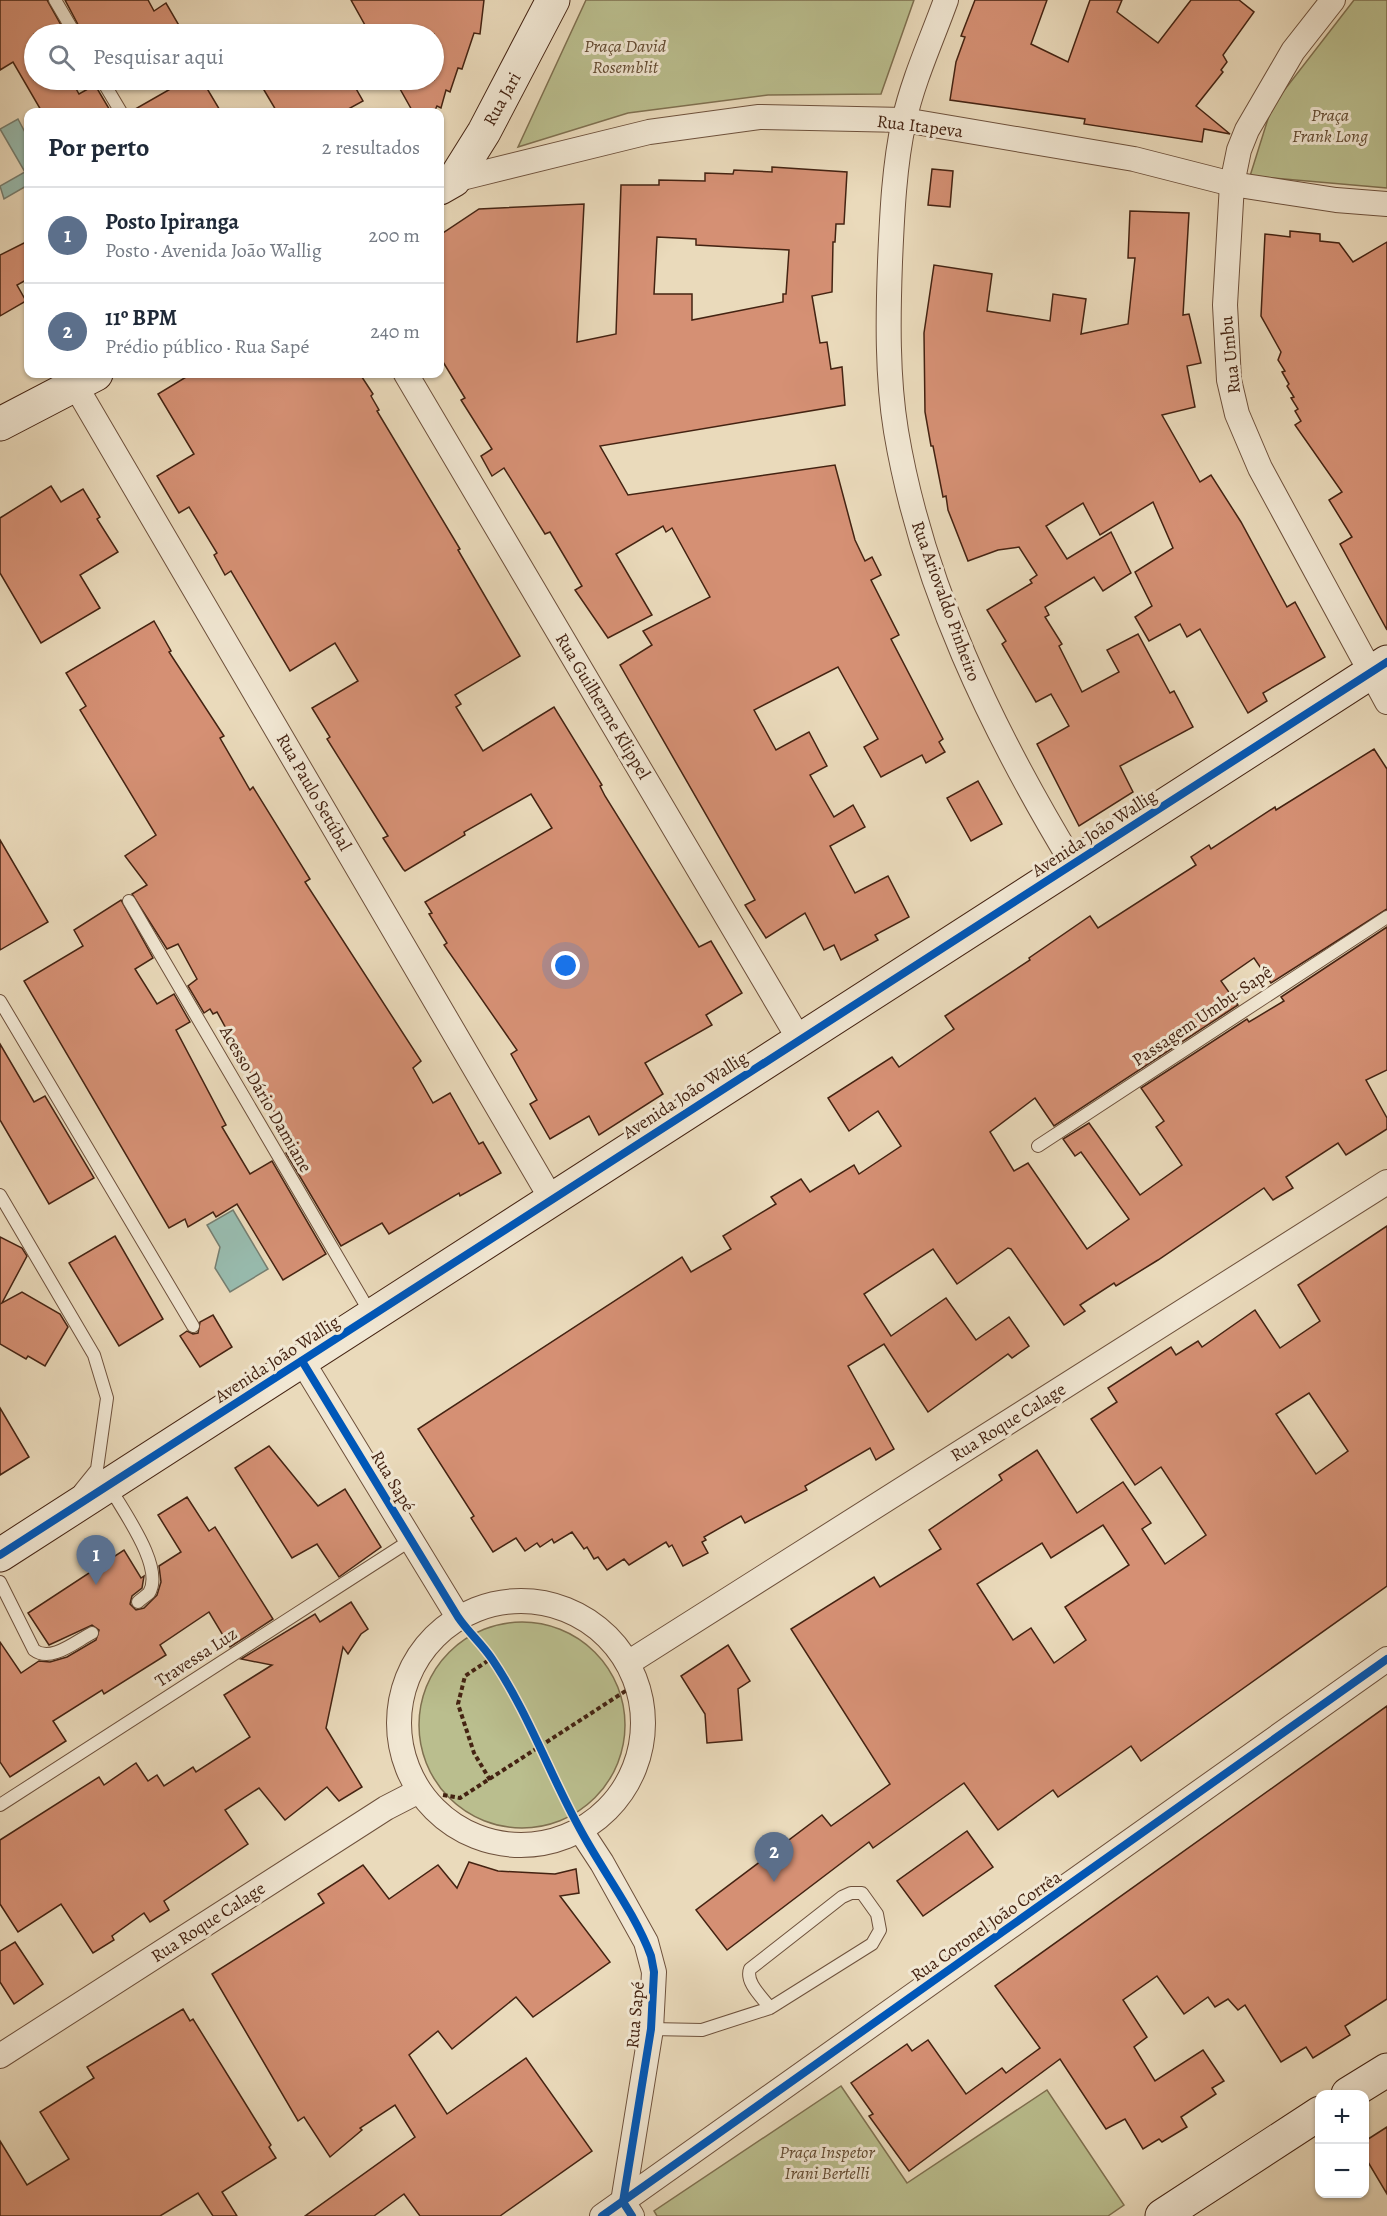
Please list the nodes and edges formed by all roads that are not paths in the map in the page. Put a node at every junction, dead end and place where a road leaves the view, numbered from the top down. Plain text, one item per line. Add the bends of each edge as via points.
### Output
1 (55, 0) edge
2 (554, 0) edge
3 (946, 0) edge
4 (1333, 0) edge
5 (69, 24) edge
6 (108, 90) edge
7 (119, 108) edge
8 (904, 120) junction
9 (447, 184) edge
10 (1232, 184) junction
11 (1387, 204) edge
12 (408, 378) edge
13 (86, 379) edge
14 (0, 424) edge
15 (1379, 667) edge
16 (1387, 702) edge
17 (1073, 864) junction
18 (129, 901) dead end
19 (1387, 916) edge
20 (0, 1000) edge
21 (799, 1039) junction
22 (1038, 1146) dead end
23 (1387, 1182) edge
24 (0, 1195) edge
25 (552, 1200) junction
26 (372, 1316) junction
27 (193, 1326) dead end
28 (302, 1361) junction
29 (108, 1485) junction
30 (60, 1516) junction
31 (411, 1540) junction
32 (0, 1555) edge
33 (0, 1582) edge
34 (138, 1602) dead end
35 (458, 1617) junction
36 (92, 1633) dead end
37 (1387, 1659) edge
38 (628, 1663) junction
39 (419, 1791) junction
40 (0, 1805) edge
41 (580, 1831) junction
42 (770, 2008) junction
43 (651, 2029) junction
44 (0, 2056) edge
45 (1387, 2070) edge
46 (1354, 2090) edge
47 (1315, 2115) edge
48 (627, 2209) edge
49 (602, 2216) edge
50 (1162, 2216) edge

1 - 5 lane
2 - 9 main road, Rua Jari via 527,54
3 - 8 street, Rua Ariovaldo Pinheiro
4 - 10 street, Rua Umbu via 1293,51 1258,109 1239,150
6 - 7 lane
8 - 9 street, Rua Itapeva via 759,117 649,132
8 - 10 street, Rua Itapeva via 1134,159
8 - 17 street, Rua Ariovaldo Pinheiro via 892,216 888,324 896,429 918,531 965,660 1030,792
10 - 11 street, Rua Itapeva
10 - 15 street, Rua Umbu via 1225,305 1229,380 1237,414 1260,468
12 - 21 street, Rua Guilherme Klippel
13 - 14 main road
13 - 25 street, Rua Paulo Setúbal
15 - 16 street, Rua Umbu
15 - 17 main road, Avenida João Wallig
17 - 21 main road, Avenida João Wallig
18 - 26 lane, Acesso Dário Damiane
19 - 22 lane, Passagem Umbu-Sapê
20 - 27 lane
21 - 25 main road, Avenida João Wallig
23 - 38 street, Rua Roque Calage
24 - 30 lane via 94,1355 107,1398 97,1469
25 - 26 main road, Avenida João Wallig
26 - 28 main road, Avenida João Wallig
28 - 29 main road, Avenida João Wallig via 235,1397
28 - 31 street, Rua Sapé
29 - 30 main road, Avenida João Wallig
29 - 34 lane via 151,1560 153,1577 149,1592
30 - 32 main road, Avenida João Wallig
31 - 35 street, Rua Sapé
31 - 40 lane, Travessa Luz
33 - 36 lane via 34,1650 40,1654 48,1656
35 - 38 street via 495,1602 533,1600 571,1610 604,1632
35 - 39 street via 428,1642 407,1676 398,1715 402,1755
37 - 48 street, Rua Coronel João Corrêa
38 - 41 street via 642,1699 639,1758 611,1808
39 - 41 street via 443,1818 474,1837 510,1846 546,1844
39 - 44 street, Rua Roque Calage via 386,1808
41 - 43 street, Rua Sapé via 602,1863 651,1956
42 - 42 lane via 872,1944 880,1930 877,1914 862,1893 842,1897 750,1969 750,1981
42 - 43 lane via 702,2030
43 - 48 street, Rua Sapé
45 - 46 main road
47 - 50 main road
48 - 49 street, Rua Coronel João Corrêa

